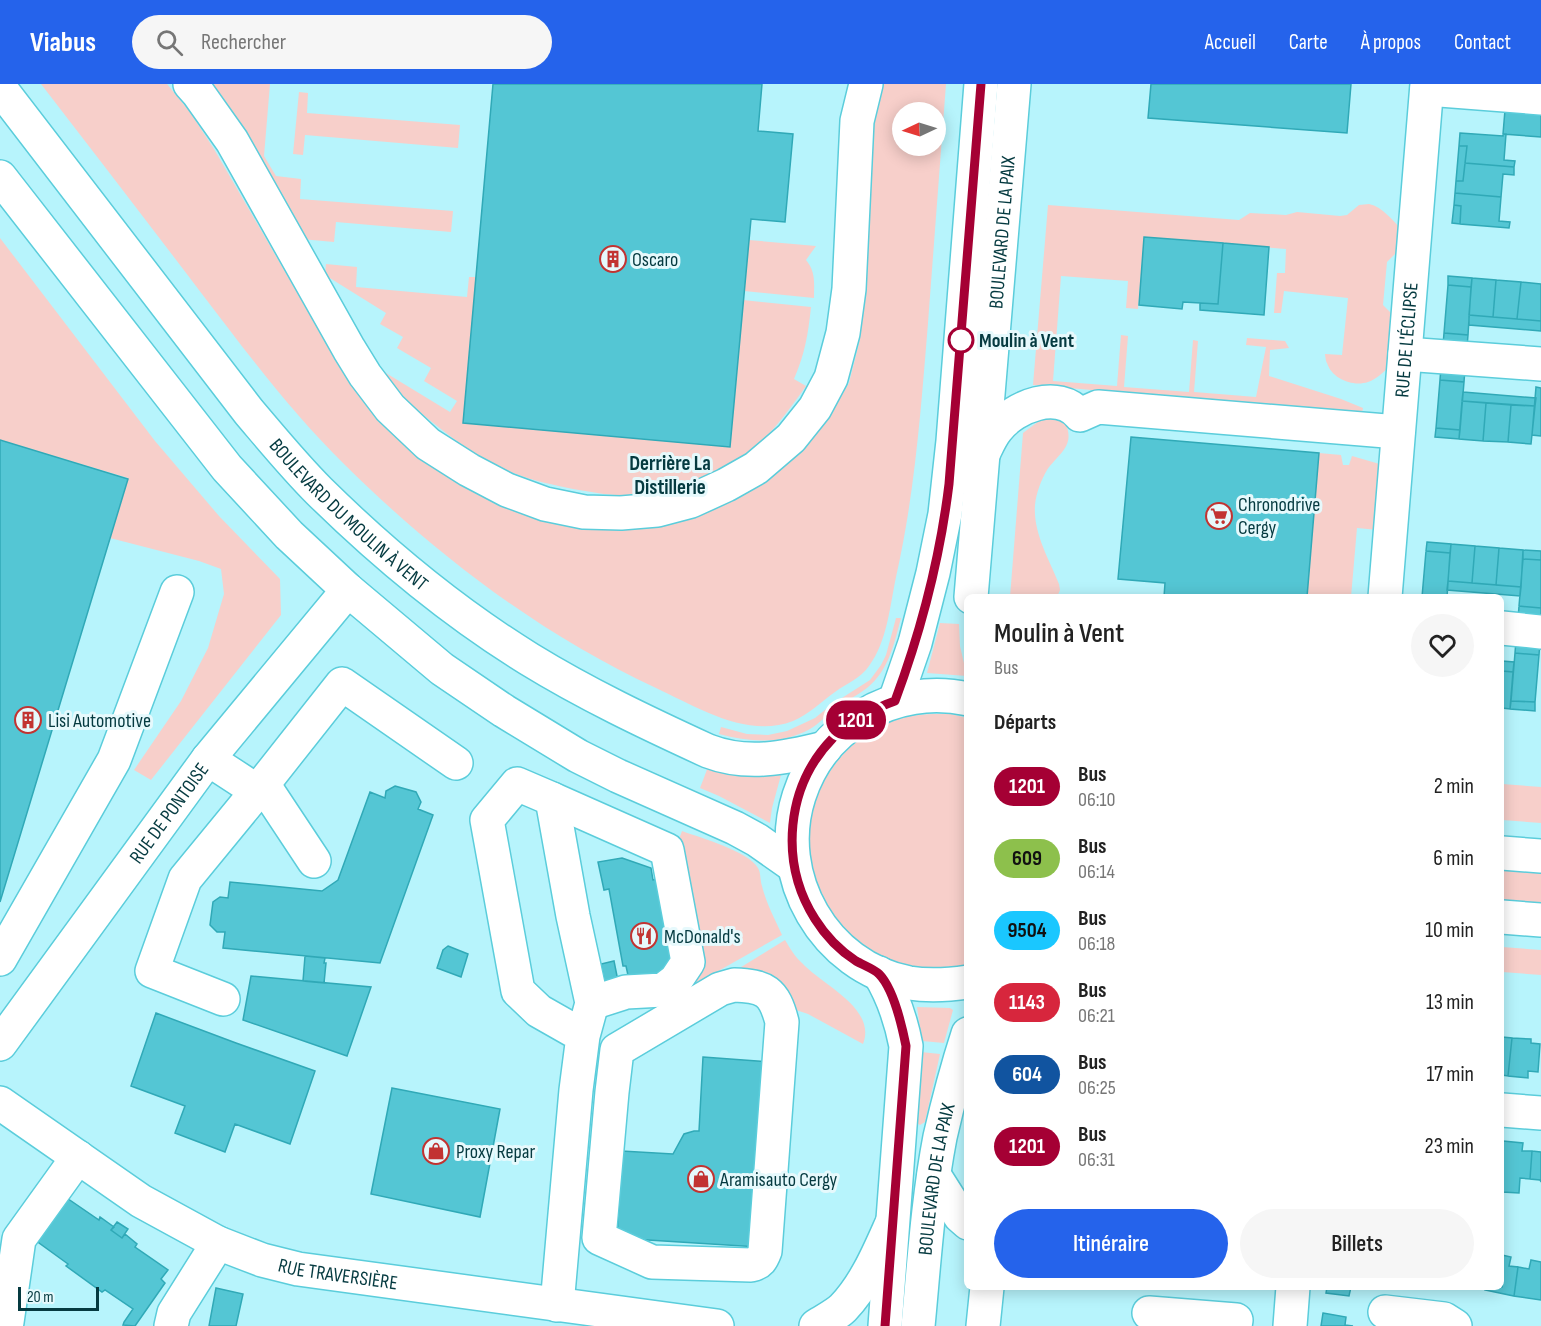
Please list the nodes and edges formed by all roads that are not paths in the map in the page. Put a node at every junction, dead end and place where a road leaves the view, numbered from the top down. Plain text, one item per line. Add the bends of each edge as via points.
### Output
1 (190, 84) edge
2 (866, 84) edge
3 (981, 84) edge
4 (1014, 84) edge
5 (1427, 86) edge
6 (0, 88) edge
7 (1541, 98) edge
8 (0, 177) edge
9 (1405, 354) junction
10 (1541, 364) edge
11 (1398, 432) junction
12 (983, 454) junction
13 (348, 590) junction
14 (177, 592) dead end
15 (971, 594) edge
16 (1385, 594) edge
17 (1504, 628) edge
18 (1541, 632) edge
19 (964, 698) edge
20 (895, 701) junction
21 (825, 748) junction
22 (208, 759) junction
23 (456, 763) dead end
24 (260, 787) junction
25 (552, 799) junction
26 (1504, 853) edge
27 (1541, 856) edge
28 (314, 861) dead end
29 (794, 866) junction
30 (1504, 917) edge
31 (1541, 920) edge
32 (0, 959) edge
33 (879, 973) junction
34 (964, 982) edge
35 (223, 999) dead end
36 (592, 1003) junction
37 (2, 1036) edge
38 (583, 1036) junction
39 (964, 1048) edge
40 (576, 1090) junction
41 (612, 1092) junction
42 (0, 1104) edge
43 (1504, 1110) edge
44 (1541, 1113) edge
45 (78, 1157) junction
46 (934, 1175) junction
47 (964, 1220) edge
48 (893, 1221) junction
49 (218, 1243) junction
50 (987, 1290) edge
51 (1293, 1290) edge
52 (557, 1305) junction
53 (1385, 1312) dead end
54 (1149, 1313) dead end
55 (7, 1322) dead end
56 (171, 1326) edge
57 (717, 1326) edge
58 (816, 1326) edge
59 (885, 1326) edge
60 (918, 1326) edge
61 (983, 1326) edge
62 (1235, 1326) edge
63 (1290, 1326) edge
64 (1455, 1326) edge

1 - 2 main road via 232,141 349,350 390,408 428,444 507,490 545,504 584,512 621,513 680,504 726,485 774,453 815,408 831,378 843,333 849,289 857,121
3 - 20 main road, BOULEVARD DE LA PAIX via 945,514 915,643
4 - 12 main road, BOULEVARD DE LA PAIX
5 - 7 main road
5 - 9 main road, RUE DE L'ÉCLIPSE
6 - 21 main road, BOULEVARD DU MOULIN À VENT via 282,451 350,520 440,598 483,630 572,684 722,757 763,759
8 - 13 main road via 227,468 289,535
9 - 10 main road
9 - 11 main road, RUE DE L'ÉCLIPSE
11 - 12 main road via 1098,407 1080,415 1075,409 1056,403 1029,405 1003,422
11 - 16 main road, RUE DE L'ÉCLIPSE
12 - 15 main road, BOULEVARD DE LA PAIX
13 - 22 main road, RUE DE PONTOISE
13 - 29 main road via 442,669 504,711 578,756 735,828
14 - 32 main road via 114,760
17 - 18 main road
19 - 20 main road via 936,695
20 - 21 main road via 856,720
21 - 29 main road via 807,774 796,804
22 - 24 main road
22 - 37 main road, RUE DE PONTOISE
23 - 24 main road via 342,684
24 - 28 main road
24 - 35 main road via 185,879 152,971
25 - 36 main road
25 - 36 main road via 667,850 688,962 676,980 663,990 626,992
25 - 38 main road via 517,784 487,820 518,991 539,1011
26 - 27 main road
29 - 33 main road via 811,913 823,930 843,951
30 - 31 main road
33 - 34 main road via 923,985
33 - 48 main road, BOULEVARD DE LA PAIX via 897,1009 906,1046
36 - 38 main road
38 - 40 main road
39 - 46 main road, BOULEVARD DE LA PAIX
40 - 41 main road
40 - 52 main road
41 - 41 main road via 599,1238 652,1263 758,1263 765,1251 782,1022 771,995 748,986 720,989 617,1050
42 - 45 main road, RUE TRAVERSIÈRE
43 - 44 main road
45 - 49 main road, RUE TRAVERSIÈRE via 141,1201
45 - 55 main road via 20,1239
46 - 47 main road
46 - 60 main road, BOULEVARD DE LA PAIX
48 - 58 main road via 858,1289 842,1309
48 - 59 main road, BOULEVARD DE LA PAIX
49 - 52 main road, RUE TRAVERSIÈRE via 298,1269
49 - 56 main road via 174,1313
50 - 61 main road
51 - 63 main road
52 - 57 main road, RUE TRAVERSIÈRE
53 - 64 main road via 1444,1319
54 - 62 main road via 1236,1320

